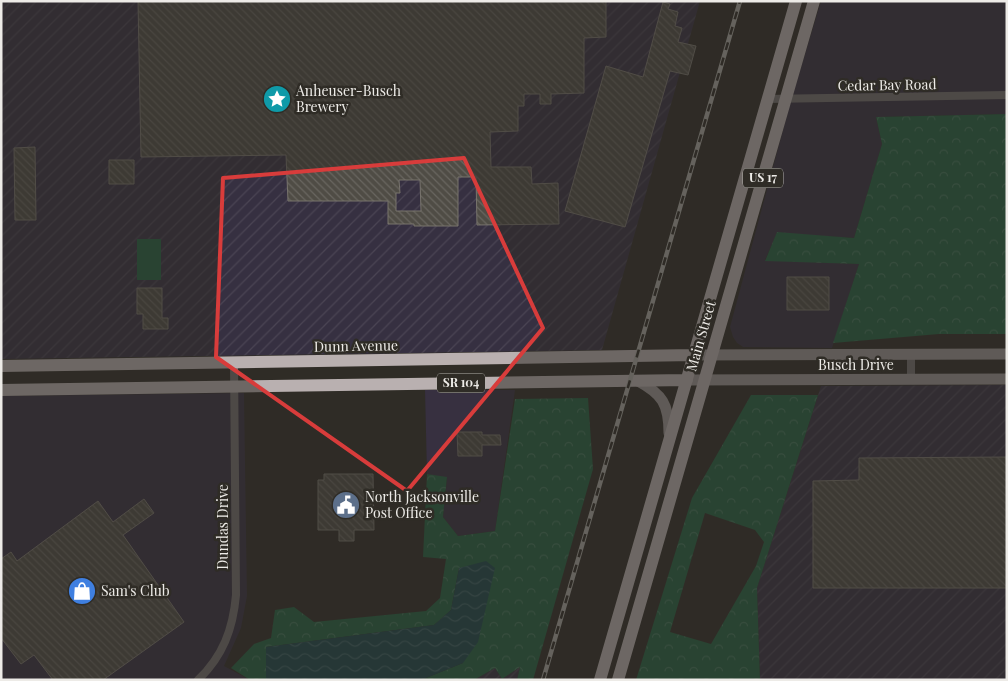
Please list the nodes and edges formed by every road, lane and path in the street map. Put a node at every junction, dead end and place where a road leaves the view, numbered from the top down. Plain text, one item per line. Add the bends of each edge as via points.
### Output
1 (796, 1) edge
2 (814, 1) edge
3 (1007, 95) edge
4 (767, 99) junction
5 (786, 100) junction
6 (911, 354) junction
7 (1007, 354) edge
8 (694, 355) junction
9 (712, 355) junction
10 (234, 362) junction
11 (1, 366) edge
12 (1007, 379) edge
13 (687, 380) junction
14 (912, 380) junction
15 (638, 381) junction
16 (704, 381) junction
17 (234, 386) junction
18 (1, 390) edge
19 (669, 441) junction
20 (198, 680) edge
21 (600, 680) edge
22 (618, 680) edge

1 - 4 main road, Main Street / US 17
2 - 5 main road, Main Street / US 17
3 - 5 street, Cedar Bay Road
4 - 5 street, Cedar Bay Road
4 - 8 main road, Main Street / US 17
5 - 9 main road, Main Street / US 17
6 - 7 street, Busch Drive
6 - 9 street, Busch Drive
6 - 14 street
8 - 9 street, Dunn Avenue / SR 104
8 - 10 main road, Dunn Avenue / SR 104
8 - 13 main road, Main Street / US 17
9 - 16 main road, Main Street / US 17
10 - 11 main road, Dunn Avenue / SR 104
10 - 17 street, Dundas Drive
12 - 14 street, Busch Drive
13 - 15 main road, SR 104
13 - 16 street, SR 104
13 - 19 main road, Main Street / US 17
14 - 16 street, Busch Drive
15 - 17 main road, SR 104
15 - 19 street via 651,388 665,403
16 - 22 main road, Main Street / US 17
17 - 18 main road, SR 104
17 - 20 street, Dundas Drive via 234,613 222,651
19 - 21 main road, Main Street / US 17

